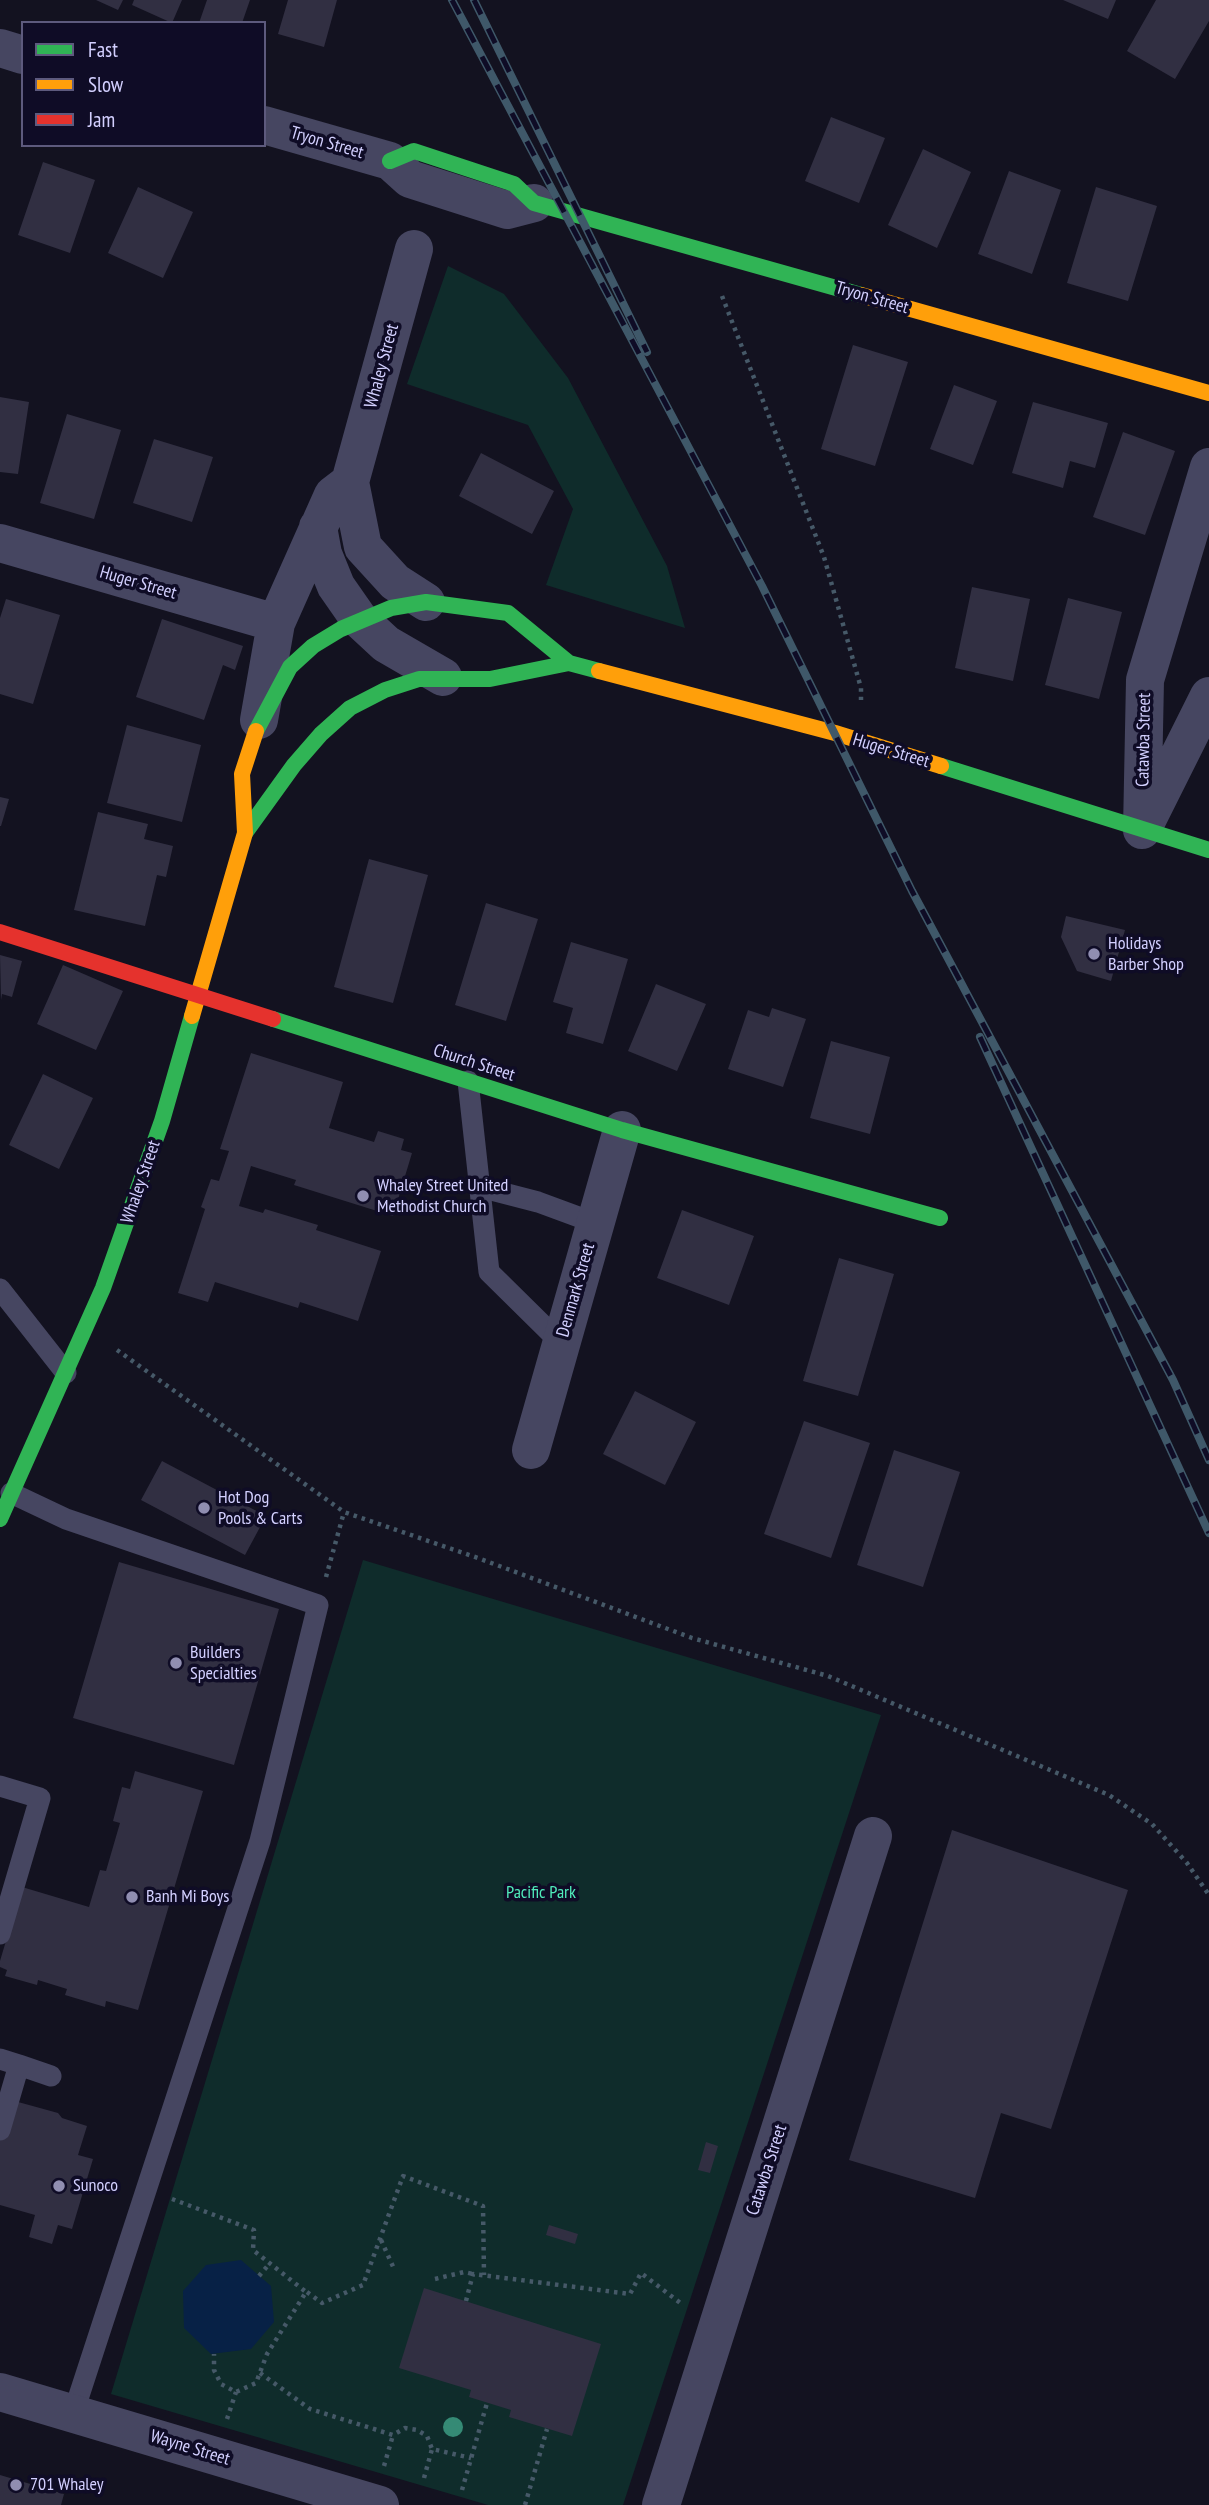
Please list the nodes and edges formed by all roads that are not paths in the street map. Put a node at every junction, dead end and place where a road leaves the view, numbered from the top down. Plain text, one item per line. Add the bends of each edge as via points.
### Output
1 (0, 48) edge
2 (21, 54) edge
3 (266, 126) edge
4 (534, 203) joint
5 (414, 249) dead end
6 (1209, 393) edge
7 (1209, 467) edge
8 (350, 482) junction
9 (318, 527) junction
10 (0, 543) edge
11 (426, 602) junction
12 (359, 620) junction
13 (276, 623) junction
14 (569, 663) junction
15 (443, 677) junction
16 (1209, 696) edge
17 (259, 720) junction
18 (1142, 830) junction
19 (245, 832) junction
20 (1209, 850) edge
21 (0, 932) edge
22 (200, 996) junction
23 (468, 1081) junction
24 (622, 1130) junction
25 (480, 1186) junction
26 (940, 1218) dead end
27 (596, 1223) junction
28 (0, 1289) edge
29 (561, 1343) junction
30 (66, 1373) junction
31 (531, 1450) dead end
32 (11, 1493) junction
33 (0, 1519) edge
34 (0, 1786) edge
35 (873, 1836) dead end
36 (0, 1934) edge
37 (10, 2062) edge
38 (51, 2076) dead end
39 (0, 2130) edge
40 (0, 2392) edge
41 (74, 2414) junction
42 (380, 2505) edge
43 (661, 2505) edge

1 - 2 street
3 - 4 street, Tryon Street via 390,161 410,179 507,209
4 - 6 main road, Tryon Street
5 - 8 street, Whaley Street
7 - 18 street, Catawba Street via 1145,680
8 - 9 street, Whaley Street via 332,495
8 - 11 street, Whaley Street via 363,547 394,582
9 - 12 street, Whaley Street via 336,586
9 - 13 street, Whaley Street
10 - 13 street, Huger Street
11 - 12 main road, Whaley Street
11 - 14 main road, Whaley Street via 508,613
12 - 15 street, Whaley Street via 386,644
12 - 17 main road, Whaley Street via 313,646 290,667
13 - 17 street, Whaley Street
14 - 15 main road, Whaley Street via 490,679
14 - 18 main road, Huger Street via 862,742
15 - 19 main road, Whaley Street via 385,690 350,708 294,765
16 - 18 street, Catawba Street
17 - 19 main road, Whaley Street via 242,774
18 - 20 main road, Huger Street
19 - 22 main road, Whaley Street
21 - 22 main road, Church Street
22 - 23 main road, Church Street
22 - 30 main road, Whaley Street via 134,1205
23 - 24 main road, Church Street
23 - 25 lane
24 - 26 main road, Church Street
24 - 27 street, Denmark Street
25 - 27 lane
25 - 29 lane via 489,1272
27 - 29 street, Denmark Street
28 - 30 lane
29 - 31 street, Denmark Street
30 - 32 main road, Whaley Street
32 - 33 main road, Whaley Street
32 - 41 lane via 66,1519 318,1605 260,1841
34 - 36 lane via 40,1798
35 - 43 street, Catawba Street
37 - 38 lane
37 - 39 lane
40 - 41 street, Wayne Street
41 - 42 street, Wayne Street

